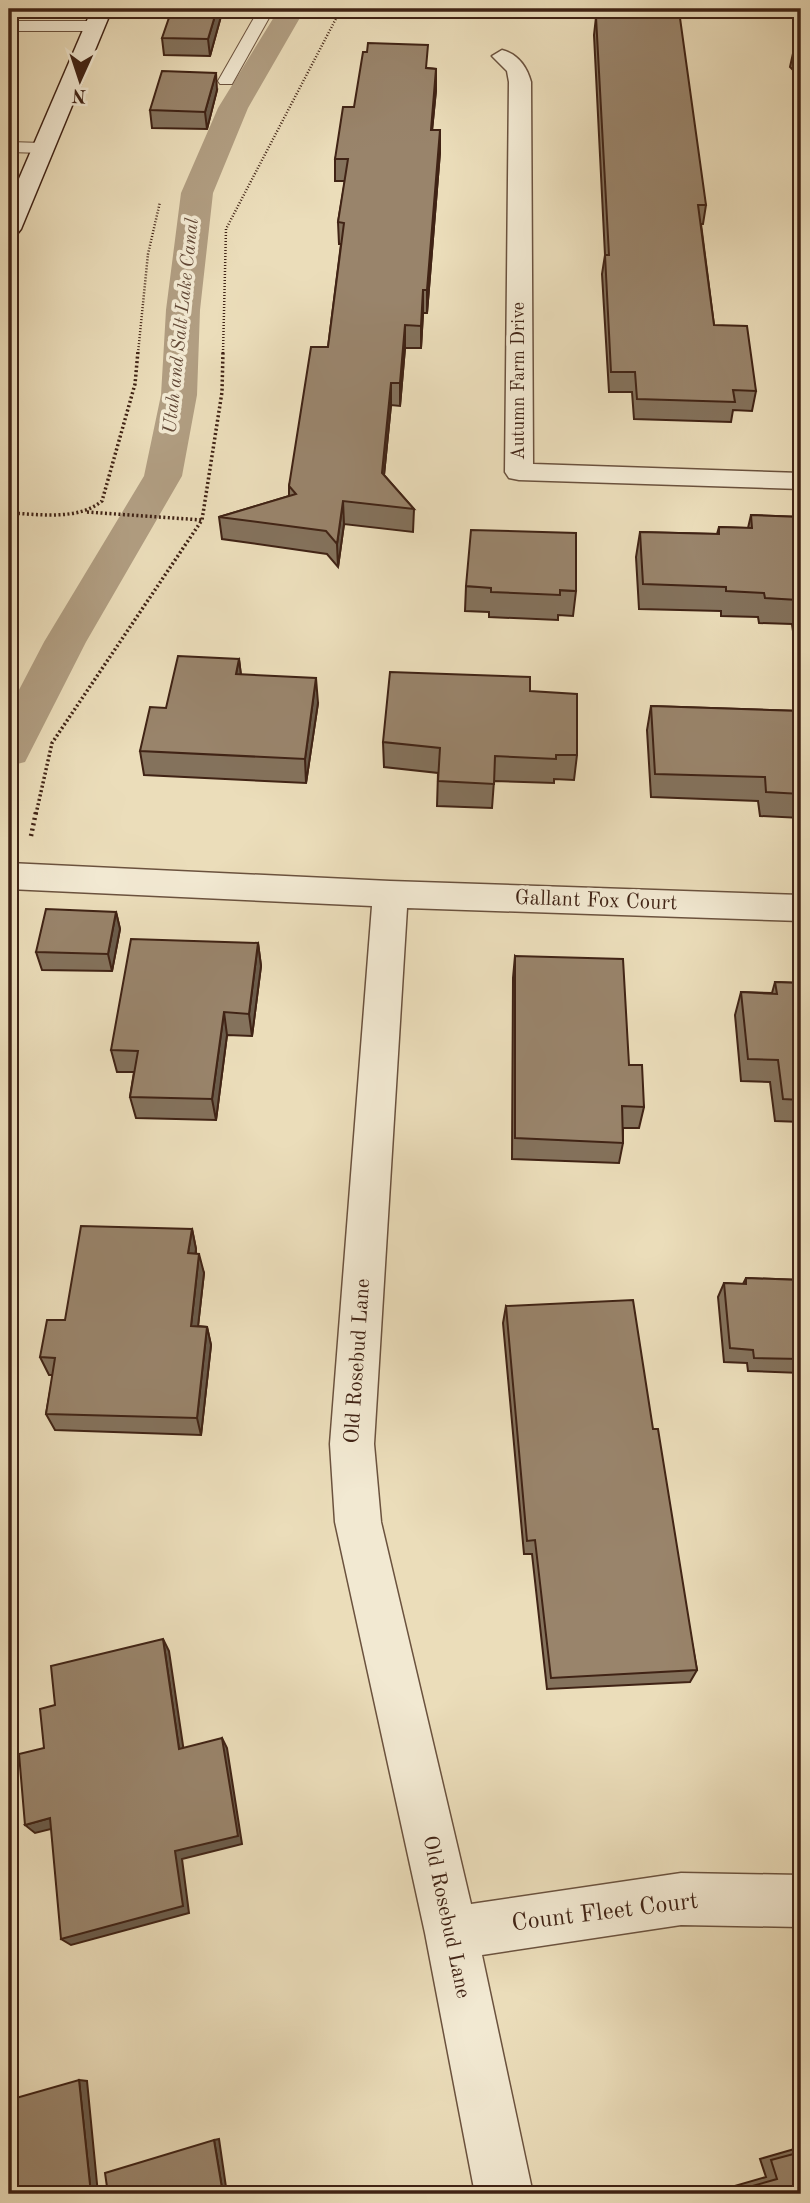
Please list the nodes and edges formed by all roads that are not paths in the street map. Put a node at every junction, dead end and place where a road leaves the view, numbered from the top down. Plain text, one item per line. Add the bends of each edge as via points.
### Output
1 (267, 9) edge
2 (98, 18) edge
3 (9, 26) edge
4 (502, 56) dead end
5 (226, 81) dead end
6 (9, 147) edge
7 (43, 148) junction
8 (9, 229) edge
9 (801, 481) edge
10 (9, 876) edge
11 (390, 894) junction
12 (801, 908) edge
13 (801, 1901) edge
14 (451, 1933) junction
15 (504, 2194) edge

1 - 5 lane
2 - 3 lane
2 - 7 street
4 - 9 street, Autumn Farm Drive via 517,69 520,82 519,472
6 - 7 lane
7 - 8 street
10 - 11 street
11 - 12 street, Gallant Fox Court
11 - 14 street, Old Rosebud Lane via 352,1444 358,1522
13 - 14 street, Count Fleet Court via 681,1899
14 - 15 street, Old Rosebud Lane

